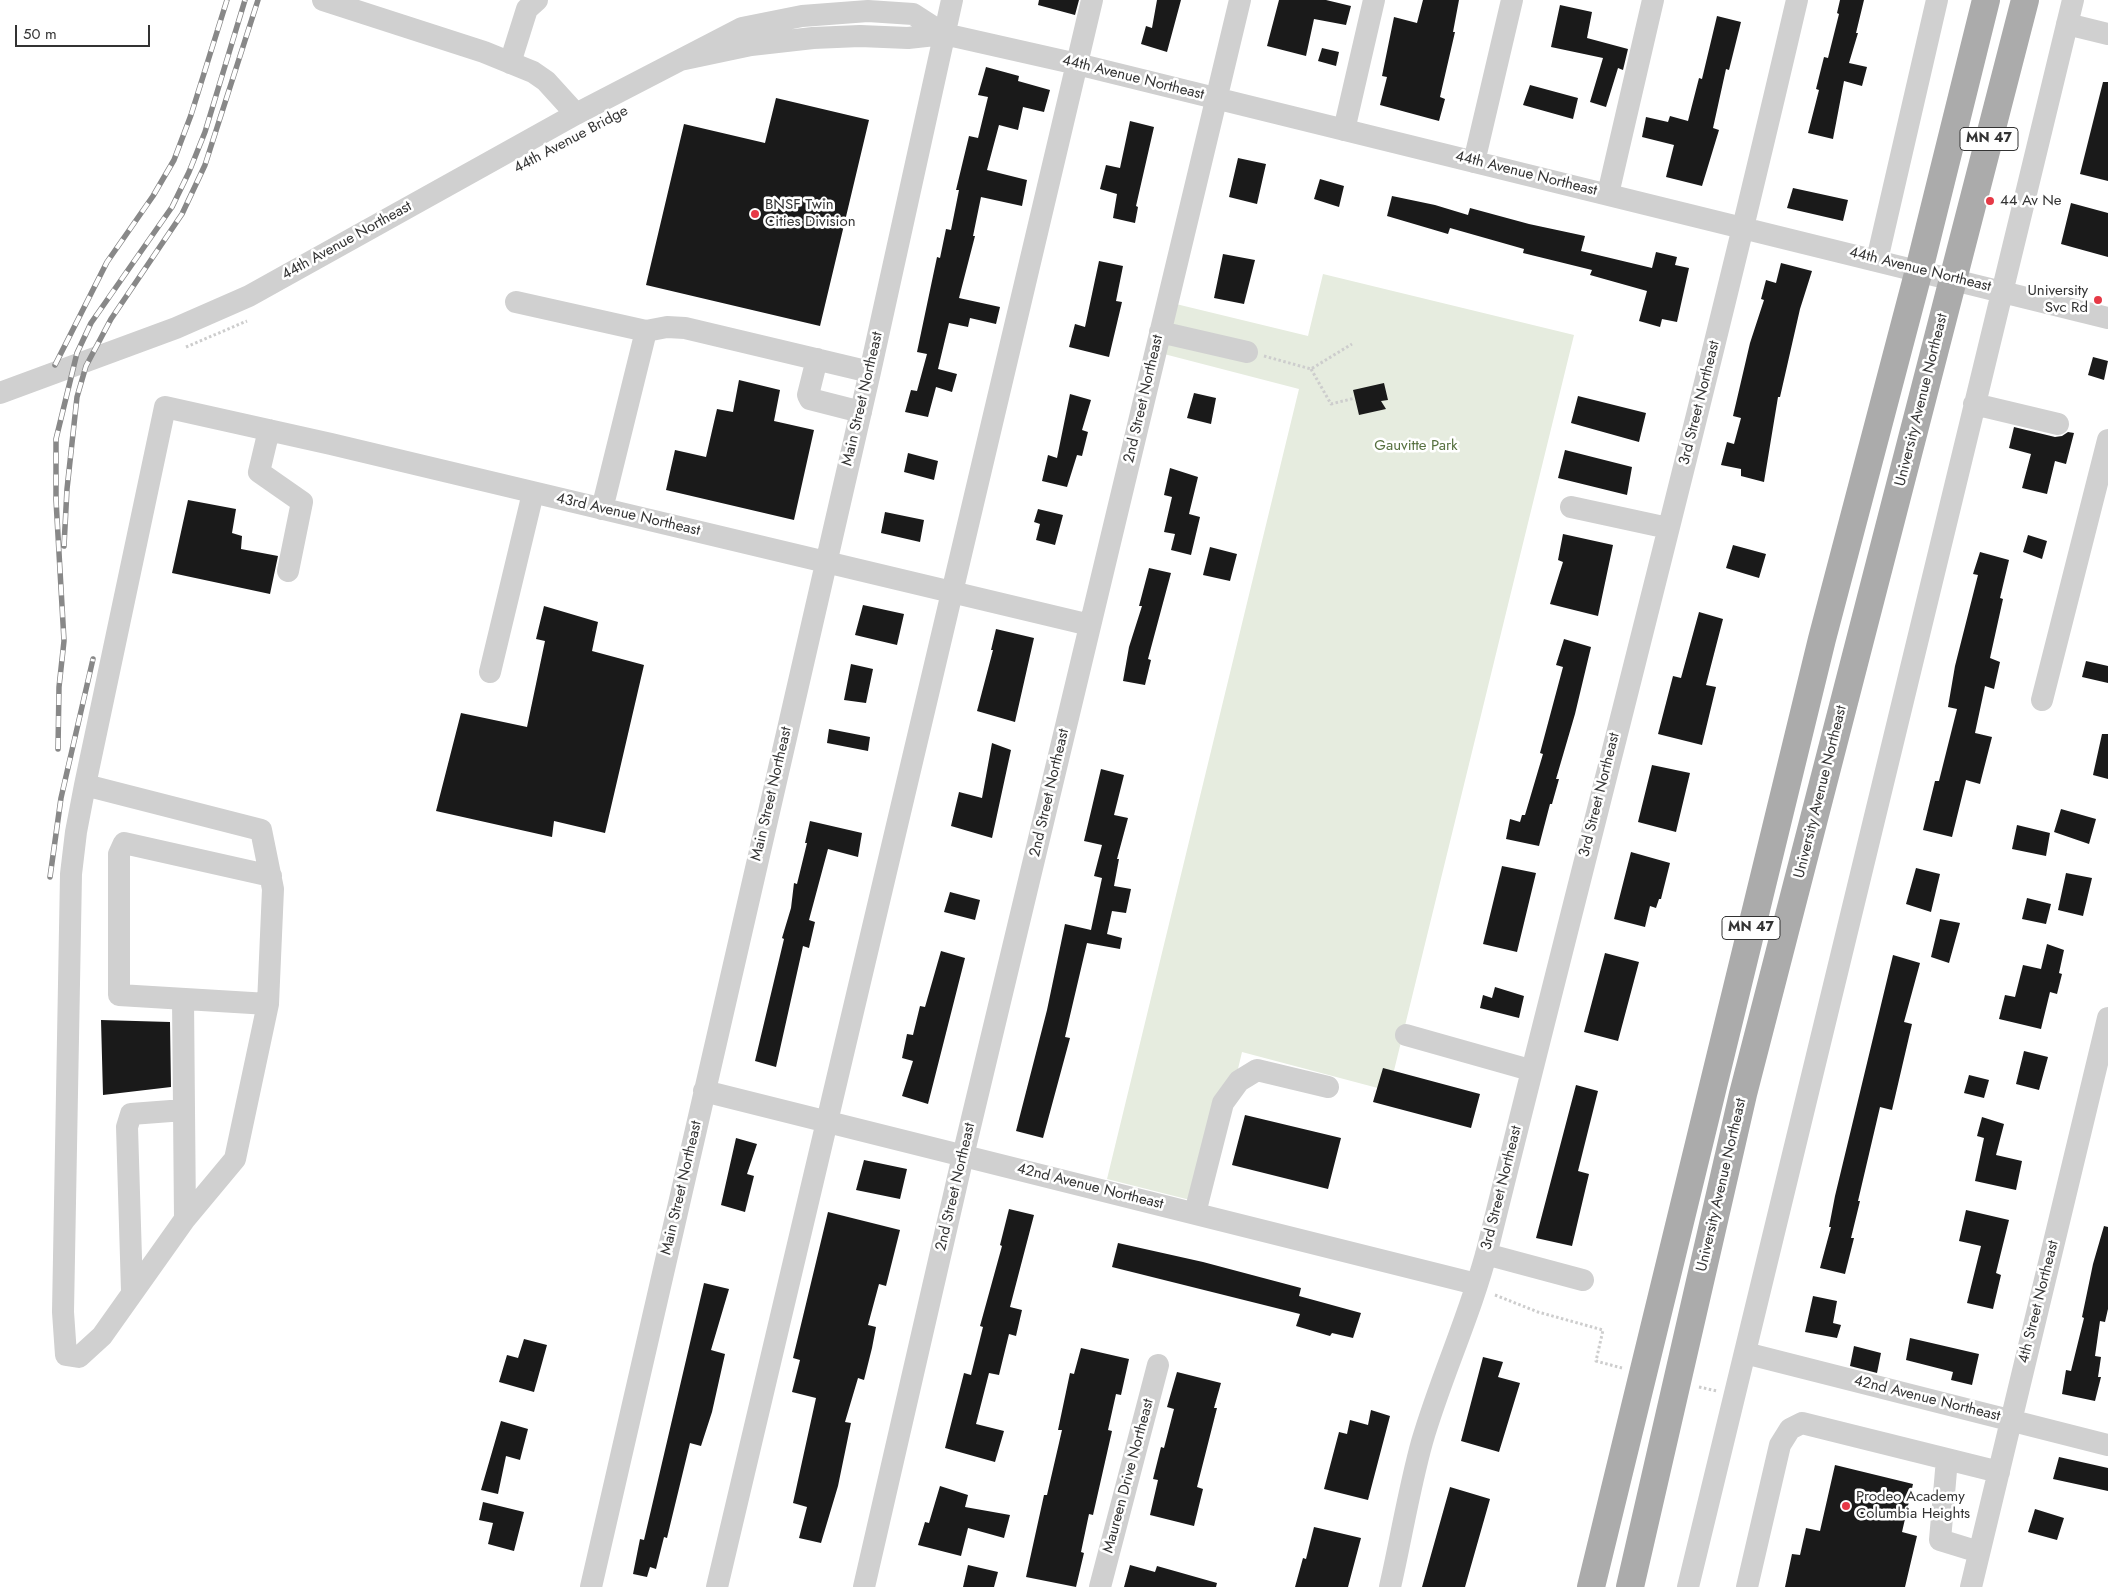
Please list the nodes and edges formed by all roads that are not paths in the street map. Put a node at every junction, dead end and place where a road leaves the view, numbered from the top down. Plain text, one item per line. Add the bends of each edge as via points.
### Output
1 (323, 0) edge
2 (538, 0) edge
3 (952, 0) edge
4 (1092, 0) edge
5 (1240, 0) edge
6 (1374, 0) edge
7 (1512, 0) edge
8 (1652, 0) edge
9 (1797, 0) edge
10 (1937, 0) edge
11 (1986, 0) edge
12 (2025, 0) edge
13 (2073, 0) edge
14 (2067, 24) junction
15 (944, 34) junction
16 (2108, 34) edge
17 (510, 63) junction
18 (1077, 64) junction
19 (1216, 98) junction
20 (576, 114) junction
21 (1344, 130) junction
22 (1474, 162) junction
23 (1608, 194) junction
24 (1744, 227) junction
25 (1877, 260) junction
26 (1918, 270) junction
27 (1953, 279) junction
28 (2001, 291) junction
29 (516, 302) dead end
30 (2108, 318) edge
31 (646, 330) junction
32 (1160, 332) junction
33 (1247, 352) road end
34 (817, 359) junction
35 (870, 372) junction
36 (0, 392) edge
37 (1974, 404) junction
38 (861, 412) junction
39 (2058, 424) dead end
40 (270, 430) junction
41 (2108, 440) edge
42 (533, 492) junction
43 (1571, 507) dead end
44 (602, 509) junction
45 (1668, 528) junction
46 (826, 562) junction
47 (288, 571) dead end
48 (952, 593) junction
49 (1090, 626) junction
50 (490, 672) dead end
51 (2042, 700) dead end
52 (85, 785) junction
53 (270, 876) junction
54 (183, 999) junction
55 (268, 1004) junction
56 (2108, 1018) edge
57 (1406, 1035) dead end
58 (1530, 1070) junction
59 (1328, 1087) dead end
60 (704, 1091) junction
61 (184, 1110) junction
62 (827, 1122) junction
63 (963, 1156) junction
64 (1195, 1214) junction
65 (185, 1218) junction
66 (1486, 1254) junction
67 (1583, 1280) dead end
68 (1476, 1284) junction
69 (132, 1291) junction
70 (1745, 1353) junction
71 (1158, 1365) dead end
72 (2011, 1420) junction
73 (2108, 1445) edge
74 (1947, 1458) junction
75 (1999, 1472) junction
76 (1979, 1552) junction
77 (591, 1587) edge
78 (717, 1587) edge
79 (864, 1587) edge
80 (1100, 1587) edge
81 (1390, 1587) edge
82 (1591, 1587) edge
83 (1630, 1587) edge
84 (1688, 1587) edge
85 (1747, 1587) edge
86 (1971, 1587) edge

1 - 17 street
2 - 17 street via 527,9
3 - 15 street, Main Street Northeast
4 - 18 street
5 - 19 street, 2nd Street Northeast
6 - 21 street
7 - 22 street
8 - 23 street
9 - 24 street, 3rd Street Northeast
10 - 25 street
11 - 26 main road, University Avenue Northeast / MN 47
12 - 27 main road, University Avenue Northeast / MN 47
13 - 14 street
14 - 16 street
14 - 28 street
15 - 18 street, 44th Avenue Northeast
15 - 20 street, 44th Avenue Northeast via 908,38 813,38 752,45 680,60
15 - 35 street, Main Street Northeast
17 - 20 street via 546,81
18 - 19 street, 44th Avenue Northeast
18 - 48 street
19 - 21 street, 44th Avenue Northeast
19 - 32 street, 2nd Street Northeast
20 - 36 street, 44th Avenue Northeast via 249,296 183,326
21 - 22 street, 44th Avenue Northeast
22 - 23 street, 44th Avenue Northeast
23 - 24 street, 44th Avenue Northeast
24 - 25 street, 44th Avenue Northeast
24 - 45 street, 3rd Street Northeast
25 - 26 street, 44th Avenue Northeast
26 - 27 street, 44th Avenue Northeast
26 - 82 main road, University Avenue Northeast / MN 47 via 1822,638
27 - 28 street, 44th Avenue Northeast
27 - 83 main road, University Avenue Northeast / MN 47 via 1743,1094
28 - 30 street, 44th Avenue Northeast
28 - 37 street
29 - 31 street
31 - 34 street via 685,328
31 - 44 street
32 - 33 street
32 - 49 street, 2nd Street Northeast
34 - 35 street
34 - 38 street via 808,394 810,398
35 - 38 street, Main Street Northeast
37 - 39 street
37 - 70 street
38 - 46 street, Main Street Northeast
40 - 42 street, 43rd Avenue Northeast
40 - 47 street via 259,472 302,502
40 - 52 street, 43rd Avenue Northeast via 165,407
41 - 51 street
42 - 44 street, 43rd Avenue Northeast
42 - 50 street
43 - 45 street
44 - 46 street, 43rd Avenue Northeast
45 - 58 street, 3rd Street Northeast
46 - 48 street, 43rd Avenue Northeast
46 - 60 street, Main Street Northeast
48 - 49 street, 43rd Avenue Northeast
48 - 62 street
49 - 63 street, 2nd Street Northeast
52 - 53 street via 261,830
52 - 69 street via 71,874 63,1312 66,1355 79,1358 102,1336
53 - 54 street via 124,843 119,854 119,995
53 - 55 street via 273,889
54 - 55 street
54 - 61 street
55 - 65 street via 235,1159
56 - 72 street, 4th Street Northeast
57 - 58 street
58 - 66 street, 3rd Street Northeast
59 - 64 street via 1258,1070 1239,1081 1223,1103
60 - 62 street, 42nd Avenue Northeast
60 - 77 street, Main Street Northeast
61 - 65 street
61 - 69 street via 131,1114 127,1127
62 - 63 street, 42nd Avenue Northeast
62 - 78 street
63 - 64 street, 42nd Avenue Northeast
63 - 79 street, 2nd Street Northeast
64 - 68 street, 42nd Avenue Northeast
65 - 69 street
66 - 67 street
66 - 68 street, 3rd Street Northeast
68 - 81 street, 3rd Street Northeast via 1466,1322 1422,1442
70 - 72 street, 42nd Avenue Northeast
70 - 84 street
71 - 80 street, Maureen Drive Northeast
72 - 73 street, 42nd Avenue Northeast
72 - 75 street, 4th Street Northeast
74 - 75 street
74 - 76 street via 1940,1540
74 - 85 street via 1802,1423 1790,1429 1780,1446
75 - 76 street, 4th Street Northeast
76 - 86 street, 4th Street Northeast

